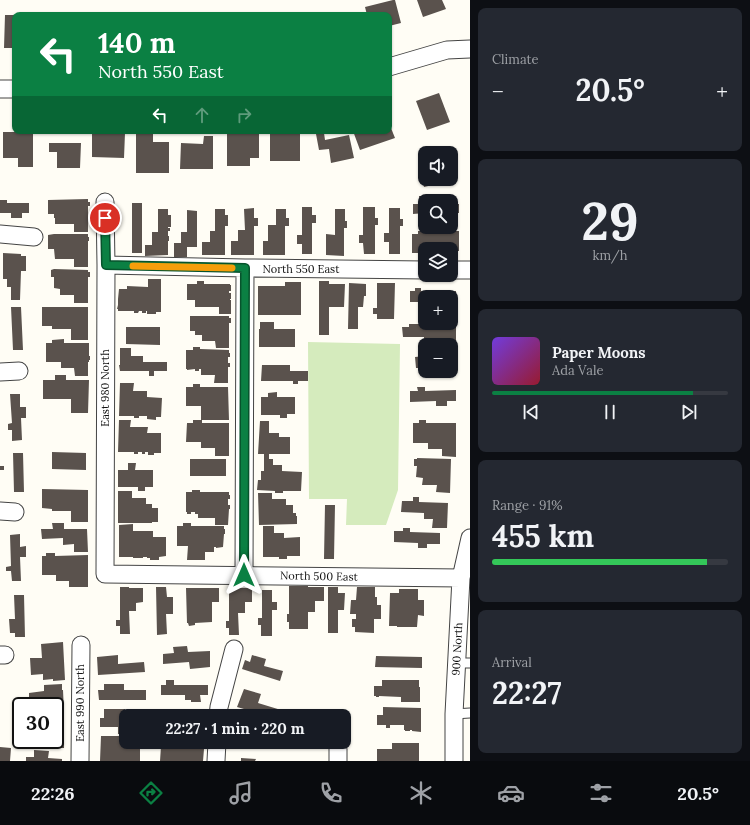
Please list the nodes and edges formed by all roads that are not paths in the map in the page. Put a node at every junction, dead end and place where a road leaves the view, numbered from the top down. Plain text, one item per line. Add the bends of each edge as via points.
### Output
1 (470, 48) edge
2 (392, 66) edge
3 (0, 89) edge
4 (12, 89) edge
5 (105, 202) dead end
6 (0, 234) edge
7 (34, 237) dead end
8 (106, 265) junction
9 (245, 268) junction
10 (418, 270) edge
11 (458, 270) edge
12 (470, 270) edge
13 (19, 371) dead end
14 (0, 372) edge
15 (470, 538) edge
16 (105, 574) joint
17 (244, 575) junction
18 (461, 578) junction
19 (80, 645) dead end
20 (234, 649) dead end
21 (463, 663) edge
22 (219, 709) edge
23 (462, 713) edge
24 (217, 749) edge
25 (80, 761) edge
26 (216, 761) edge
27 (454, 761) edge

1 - 2 street via 447,50
3 - 4 street
5 - 8 street, East 980 North
6 - 7 street
8 - 9 street, North 550 East
8 - 16 street, East 980 North
9 - 10 street, North 550 East
9 - 17 street
11 - 12 street
13 - 14 street
15 - 18 street, 900 North
16 - 17 street, North 500 East
17 - 18 street, North 500 East
18 - 21 street, 900 North
19 - 25 street, East 990 North
20 - 22 street
21 - 23 street, 900 North
23 - 27 street, 900 North
24 - 26 street

